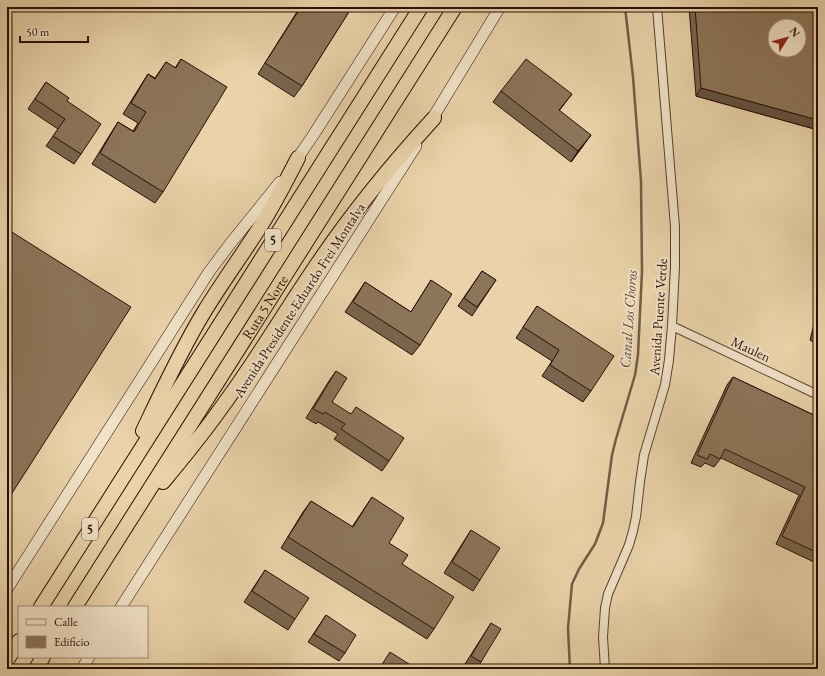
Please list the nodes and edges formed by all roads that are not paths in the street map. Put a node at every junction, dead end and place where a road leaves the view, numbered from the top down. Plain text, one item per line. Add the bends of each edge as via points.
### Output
1 (395, 7) edge
2 (421, 7) edge
3 (455, 7) edge
4 (500, 7) edge
5 (657, 7) edge
6 (434, 118) junction
7 (298, 158) junction
8 (672, 326) junction
9 (818, 395) edge
10 (125, 474) junction
11 (130, 521) junction
12 (7, 589) edge
13 (42, 606) edge
14 (76, 606) edge
15 (122, 606) edge
16 (18, 643) edge
17 (42, 658) edge
18 (88, 658) edge
19 (7, 660) edge
20 (36, 669) edge
21 (82, 669) edge
22 (605, 669) edge

1 - 7 main road
2 - 10 highway, Ruta 5 Norte / 5
3 - 11 highway, Ruta 5 Norte / 5
4 - 6 main road, Avenida Presidente Eduardo Frei Montalva
5 - 8 street, Avenida Puente Verde via 675,227 676,267
6 - 11 highway via 357,209 221,408 185,456
6 - 15 main road, Avenida Presidente Eduardo Frei Montalva
7 - 10 highway via 259,230 194,328 159,397
7 - 12 main road via 209,272
8 - 9 street, Maulen
8 - 22 street, Avenida Puente Verde via 667,379 644,456 633,531 605,608
10 - 13 highway, Ruta 5 Norte / 5
11 - 14 highway, Ruta 5 Norte / 5
16 - 19 highway
17 - 20 highway
18 - 21 main road

